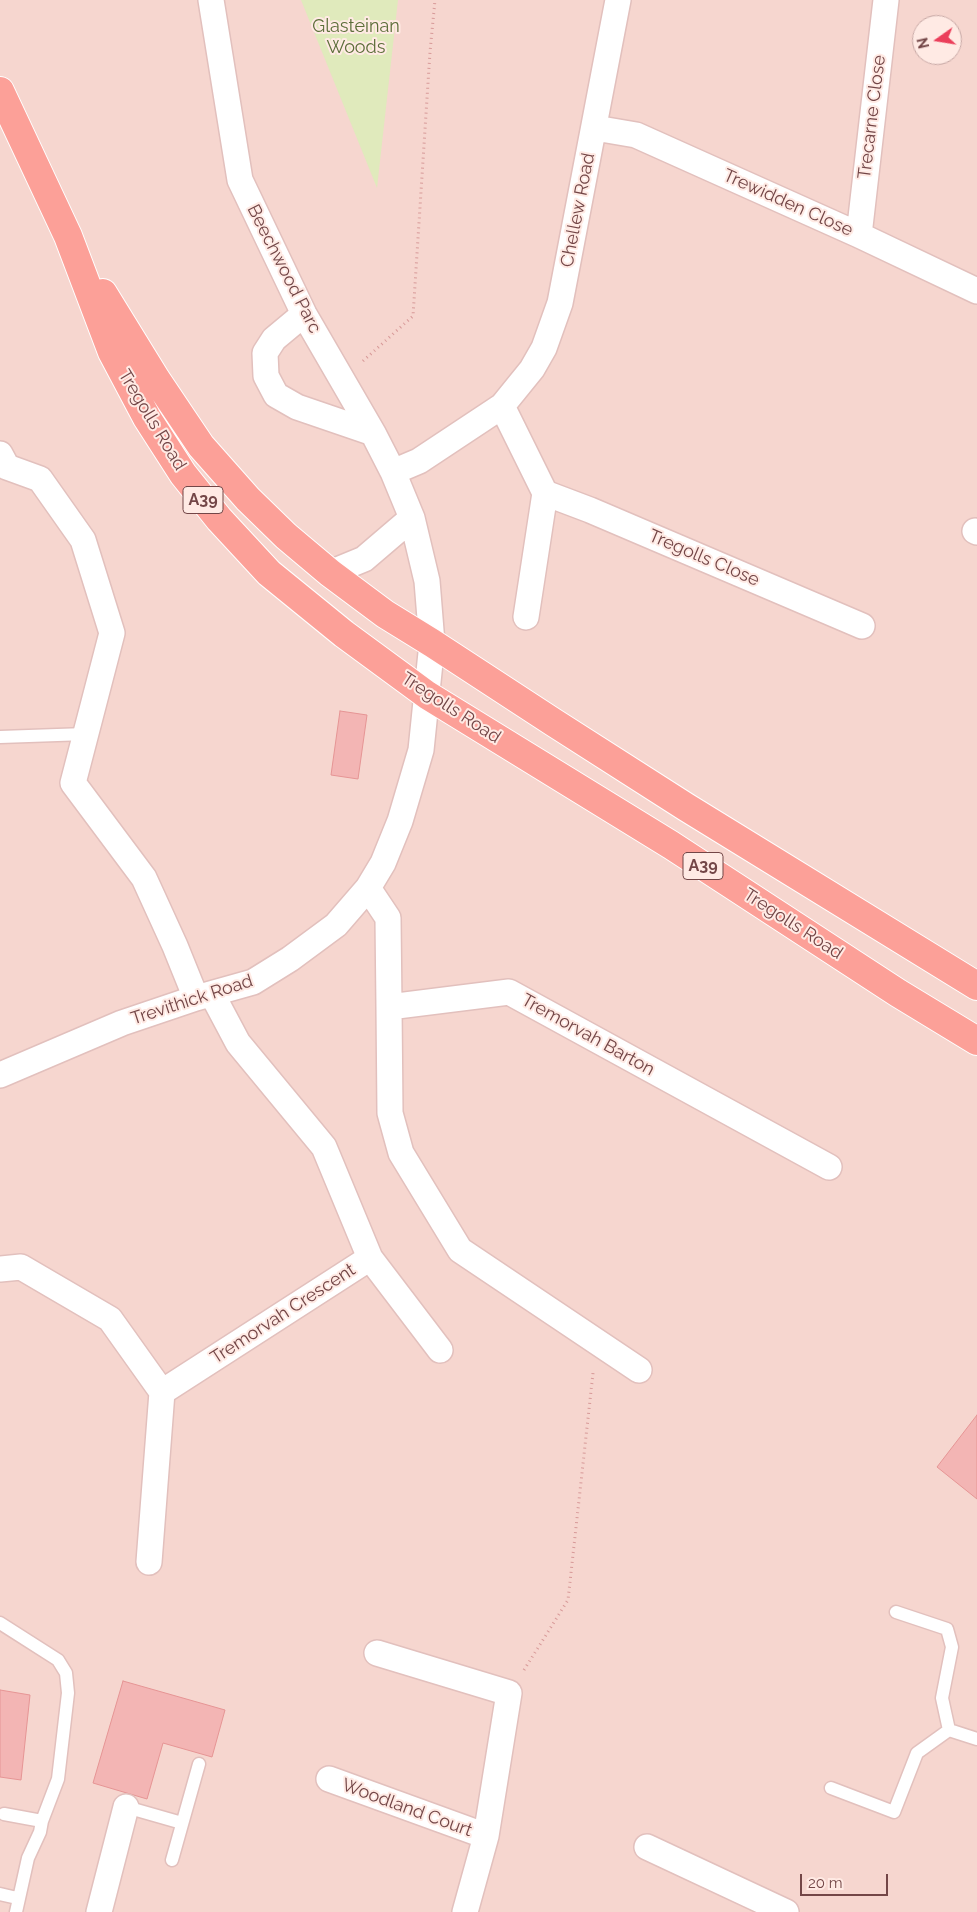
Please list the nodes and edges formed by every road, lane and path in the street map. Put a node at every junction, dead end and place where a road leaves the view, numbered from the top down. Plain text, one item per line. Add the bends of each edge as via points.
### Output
1 (211, 0) edge
2 (435, 0) edge
3 (618, 0) edge
4 (886, 0) edge
5 (0, 91) edge
6 (595, 128) junction
7 (859, 235) junction
8 (68, 236) junction
9 (977, 291) edge
10 (304, 314) junction
11 (342, 379) junction
12 (502, 406) junction
13 (374, 433) junction
14 (0, 454) edge
15 (394, 472) junction
16 (545, 493) junction
17 (412, 518) junction
18 (330, 572) junction
19 (526, 617) dead end
20 (862, 626) dead end
21 (432, 643) junction
22 (427, 695) junction
23 (86, 734) junction
24 (0, 737) edge
25 (368, 888) junction
26 (977, 986) edge
27 (204, 996) junction
28 (389, 1007) junction
29 (977, 1041) edge
30 (0, 1075) edge
31 (829, 1167) dead end
32 (370, 1258) junction
33 (0, 1269) edge
34 (596, 1341) junction
35 (440, 1350) dead end
36 (639, 1370) dead end
37 (162, 1392) junction
38 (150, 1562) dead end
39 (896, 1612) dead end
40 (0, 1623) edge
41 (377, 1653) dead end
42 (509, 1693) junction
43 (949, 1730) junction
44 (977, 1739) edge
45 (199, 1764) dead end
46 (329, 1779) dead end
47 (831, 1788) dead end
48 (126, 1807) joint
49 (4, 1814) dead end
50 (42, 1821) junction
51 (182, 1823) junction
52 (486, 1836) junction
53 (647, 1847) dead end
54 (172, 1860) dead end
55 (0, 1894) edge
56 (17, 1898) junction
57 (16, 1912) edge
58 (99, 1912) edge
59 (465, 1912) edge
60 (786, 1912) edge

1 - 10 street, Beechwood Parc via 240,180
2 - 11 path via 412,316
3 - 6 street, Chellew Road
4 - 7 street, Trecarne Close
5 - 8 highway, Tregolls Road / A39
6 - 7 street, Trewidden Close via 636,135
6 - 12 street, Chellew Road via 553,326 532,369
7 - 9 street, Trewidden Close
8 - 18 highway, Tregolls Road / A39 via 201,446 248,499
8 - 22 highway, Tregolls Road / A39 via 112,352 147,418 183,474 218,519 269,574
10 - 11 street, Beechwood Parc
10 - 13 street via 274,339 265,353 266,376 276,395 297,407
11 - 13 street, Beechwood Parc
12 - 15 street, Chellew Road via 419,460
12 - 16 street
13 - 15 street, Beechwood Parc
14 - 23 street via 7,467 40,479 83,540 112,633
15 - 17 street, Beechwood Parc
16 - 19 street
16 - 20 street, Tregolls Close
17 - 18 street via 364,559
17 - 21 street, Beechwood Parc via 426,581
18 - 21 highway, Tregolls Road / A39 via 385,614
21 - 22 street, Beechwood Parc
21 - 26 highway, Tregolls Road / A39 via 686,807
22 - 25 street, Trevithick Road via 421,750 400,821
22 - 29 highway, Tregolls Road / A39
23 - 24 lane
23 - 27 street, Tremorvah Crescent via 73,783 144,878 175,946
25 - 27 street, Trevithick Road via 336,925 290,959 253,982
25 - 28 street via 388,918
27 - 30 street, Trevithick Road via 122,1023
27 - 32 street, Tremorvah Crescent via 238,1043 324,1147
28 - 31 street, Tremorvah Barton via 510,992
28 - 34 street via 390,1113 401,1153 460,1250
32 - 35 street
32 - 37 street, Tremorvah Crescent
33 - 37 street via 21,1267 110,1319
34 - 36 street
34 - 42 path via 568,1600
37 - 38 street
39 - 43 lane via 947,1629 952,1647 942,1698
40 - 50 lane via 58,1660 66,1672 68,1693 58,1780
41 - 42 street
42 - 52 street
43 - 44 lane
43 - 47 lane via 917,1753 894,1812
45 - 51 lane
46 - 52 street, Woodland Court
48 - 51 lane
48 - 58 street
49 - 50 lane
50 - 56 lane
51 - 54 lane
52 - 59 street
53 - 60 street
55 - 56 lane
56 - 57 lane

